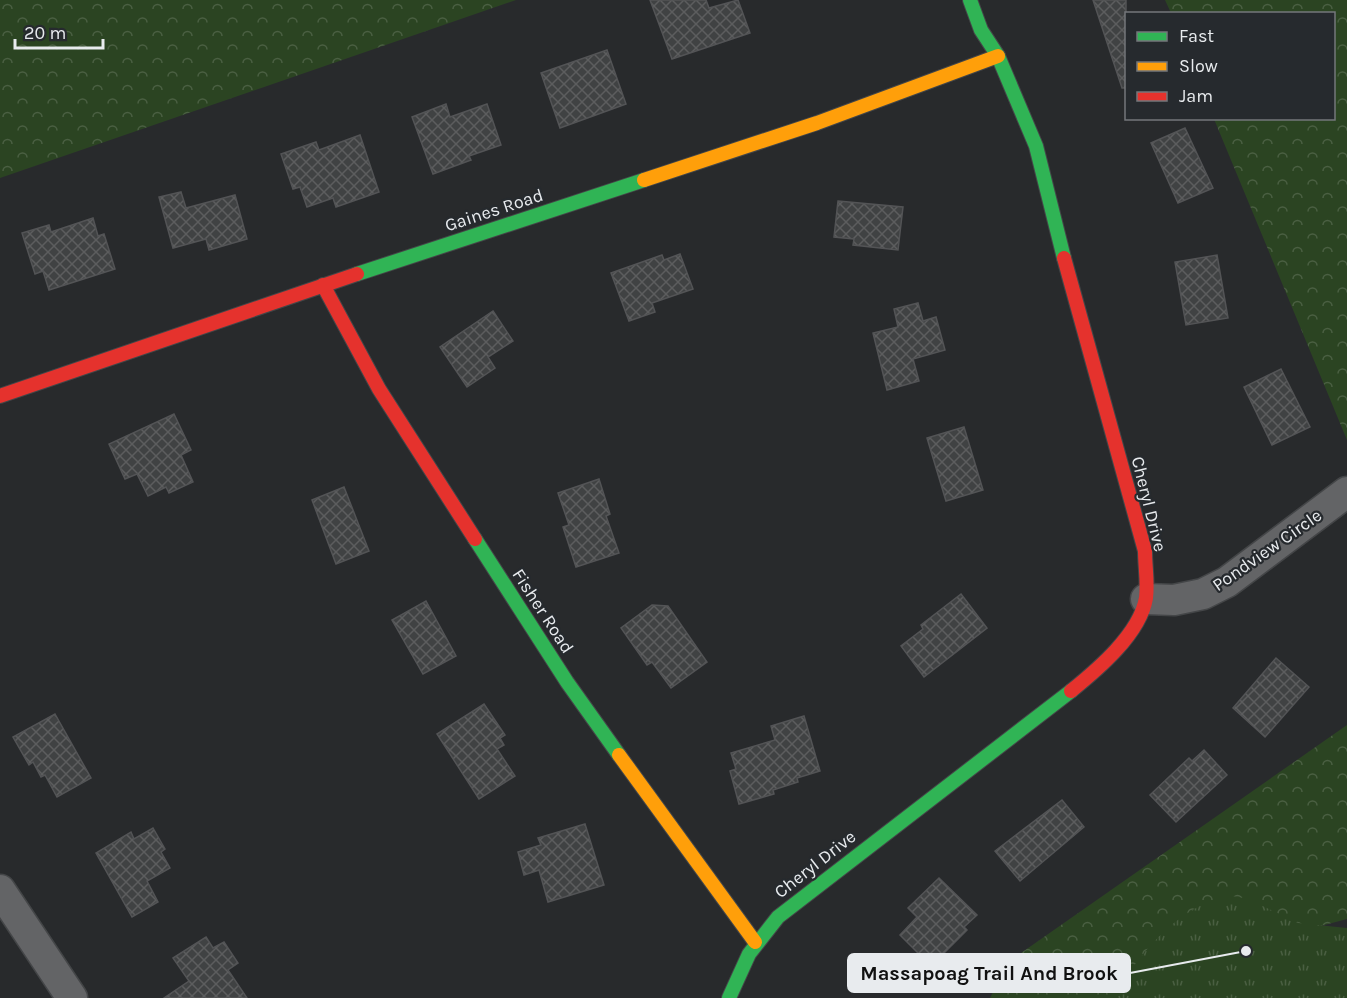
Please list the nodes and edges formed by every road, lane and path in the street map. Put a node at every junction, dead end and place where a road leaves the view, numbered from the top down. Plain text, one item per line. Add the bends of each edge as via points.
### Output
1 (970, 0) edge
2 (998, 56) junction
3 (323, 285) junction
4 (0, 396) edge
5 (1347, 492) edge
6 (1146, 599) junction
7 (0, 890) edge
8 (755, 942) junction
9 (72, 998) edge
10 (729, 998) edge

1 - 2 street, Cheryl Drive via 981,30
2 - 3 street, Gaines Road via 818,123
2 - 6 street, Cheryl Drive via 1036,146 1145,551
3 - 4 street, Gaines Road
3 - 8 street, Fisher Road via 379,390 567,682
5 - 6 street, Pondview Circle via 1227,582 1203,594 1174,600
6 - 8 street, Cheryl Drive via 1116,651 1089,677 799,898
7 - 9 street
8 - 10 street, Cheryl Drive

